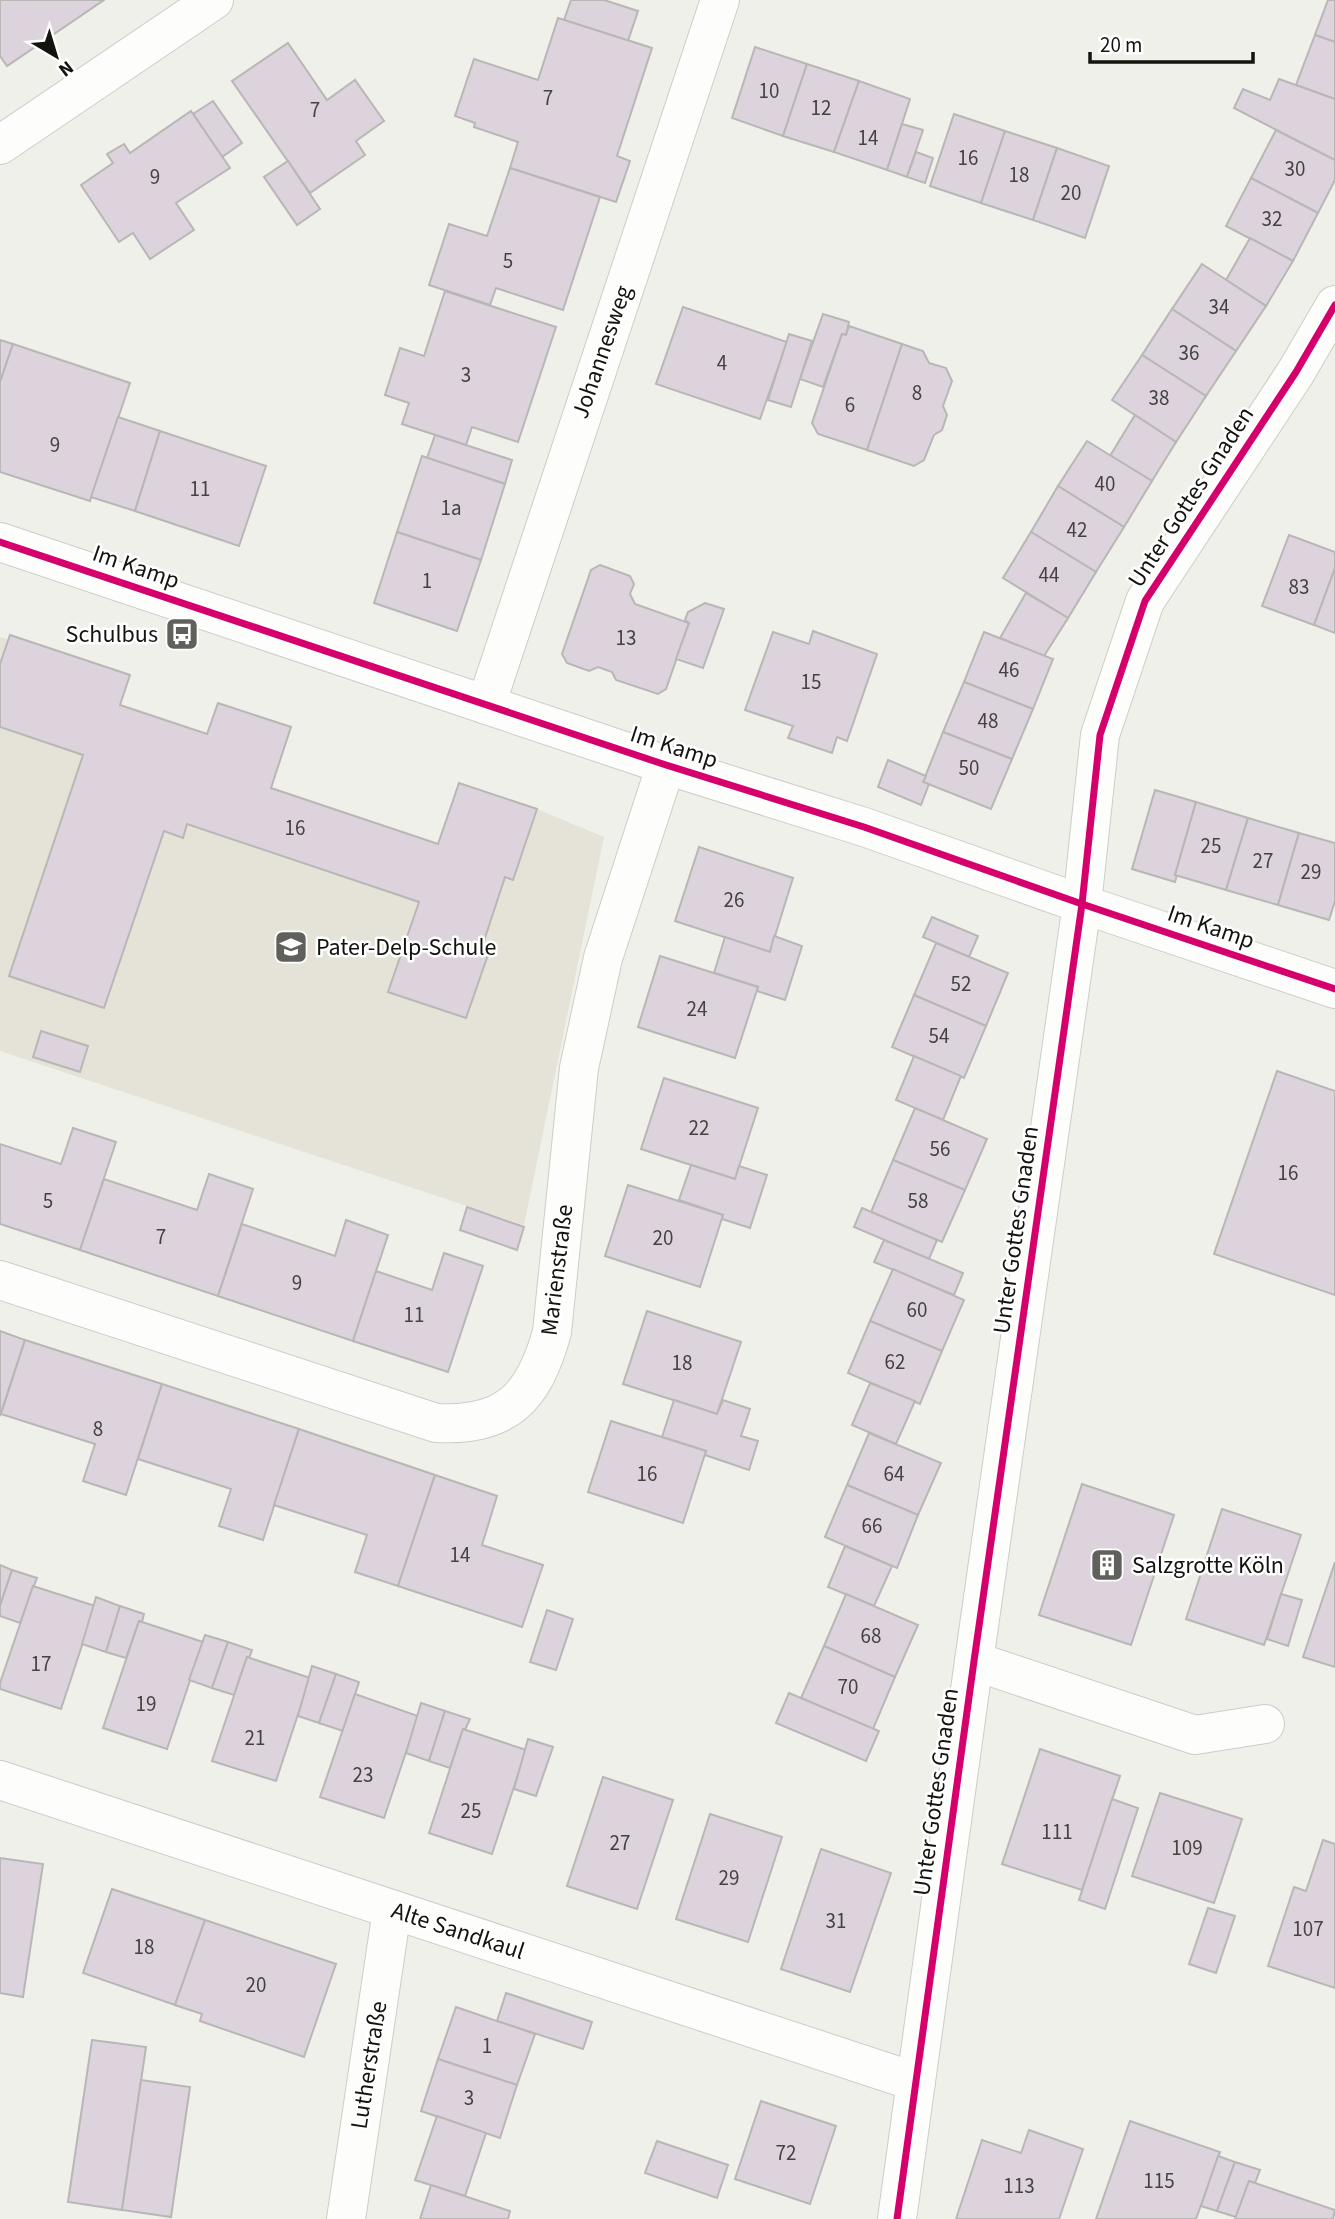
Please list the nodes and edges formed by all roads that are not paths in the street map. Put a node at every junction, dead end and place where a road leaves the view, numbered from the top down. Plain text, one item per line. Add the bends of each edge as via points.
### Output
1 (214, 0) edge
2 (720, 0) edge
3 (0, 145) edge
4 (1335, 305) edge
5 (0, 542) edge
6 (485, 705) junction
7 (666, 765) junction
8 (1082, 904) junction
9 (1335, 989) edge
10 (0, 1280) edge
11 (974, 1661) junction
12 (1265, 1724) dead end
13 (0, 1780) edge
14 (392, 1910) junction
15 (916, 2082) junction
16 (346, 2219) edge
17 (897, 2219) edge

1 - 3 street
2 - 6 street, Johannesweg
4 - 8 street, Unter Gottes Gnaden via 1297,372 1145,601 1100,735
5 - 6 street, Im Kamp
6 - 7 street, Im Kamp
7 - 8 street, Im Kamp via 864,827
7 - 10 street, Marienstraße via 603,958 579,1068 552,1332 544,1362 530,1387 508,1410 485,1420 436,1423
8 - 9 street, Im Kamp
8 - 11 street, Unter Gottes Gnaden
11 - 12 street, Unter Gottes Gnaden via 1195,1735
11 - 15 street, Unter Gottes Gnaden
13 - 14 street, Alte Sandkaul
14 - 15 street, Alte Sandkaul
14 - 16 street, Lutherstraße
15 - 17 street, Unter Gottes Gnaden

